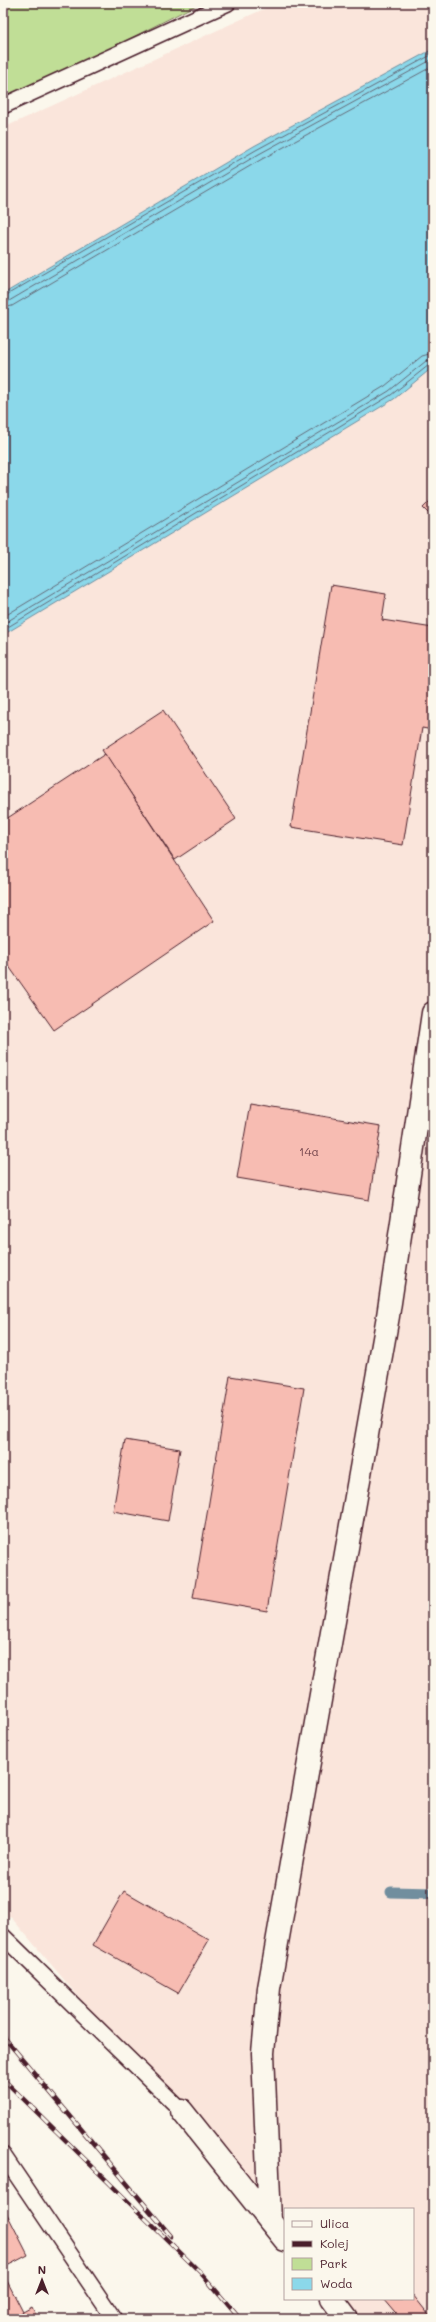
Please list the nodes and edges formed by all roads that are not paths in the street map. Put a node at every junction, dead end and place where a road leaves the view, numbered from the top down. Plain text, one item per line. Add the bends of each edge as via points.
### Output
1 (228, 3) edge
2 (3, 106) edge
3 (433, 1013) edge
4 (3, 1936) edge
5 (182, 2111) joint
6 (3, 2155) edge
7 (270, 2221) junction
8 (284, 2239) edge
9 (333, 2300) edge
10 (114, 2319) edge
11 (348, 2319) edge

1 - 2 lane
3 - 7 street via 388,1316 269,1988 263,2053
4 - 5 lane
5 - 7 street
6 - 10 lane
7 - 8 street
9 - 11 street

